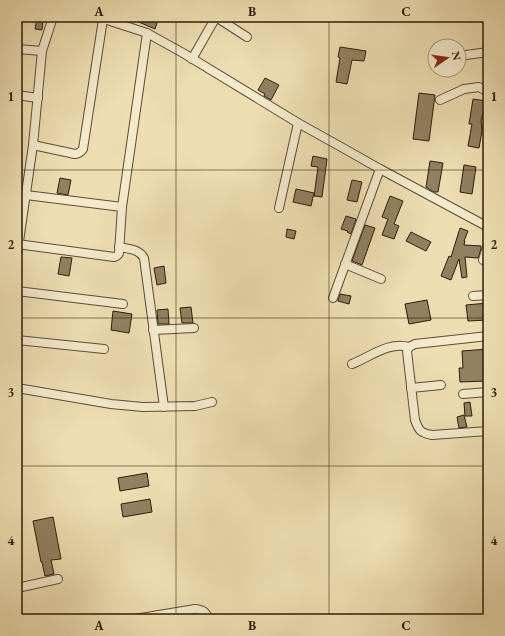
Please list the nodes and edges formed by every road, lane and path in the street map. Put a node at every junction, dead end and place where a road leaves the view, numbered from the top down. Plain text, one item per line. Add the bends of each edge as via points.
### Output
1 (52, 17) edge
2 (216, 17) edge
3 (101, 18) edge
4 (147, 33) junction
5 (247, 37) dead end
6 (17, 49) edge
7 (42, 51) junction
8 (488, 52) edge
9 (467, 55) edge
10 (192, 58) junction
11 (488, 92) edge
12 (17, 95) edge
13 (38, 98) junction
14 (440, 100) dead end
15 (488, 115) edge
16 (298, 124) junction
17 (488, 134) edge
18 (33, 145) junction
19 (380, 170) junction
20 (26, 195) junction
21 (122, 207) junction
22 (279, 208) dead end
23 (488, 227) edge
24 (18, 244) edge
25 (488, 244) edge
26 (119, 247) junction
27 (17, 255) edge
28 (483, 260) dead end
29 (345, 264) junction
30 (381, 279) dead end
31 (17, 291) edge
32 (488, 295) edge
33 (474, 296) dead end
34 (332, 298) dead end
35 (123, 304) dead end
36 (194, 328) dead end
37 (154, 330) junction
38 (488, 336) edge
39 (17, 340) edge
40 (410, 347) junction
41 (104, 349) dead end
42 (352, 364) dead end
43 (440, 385) dead end
44 (17, 388) edge
45 (412, 388) junction
46 (488, 392) edge
47 (463, 394) dead end
48 (212, 402) dead end
49 (164, 407) junction
50 (488, 431) edge
51 (58, 579) dead end
52 (17, 588) edge
53 (135, 619) edge
54 (209, 619) edge

1 - 7 street
2 - 5 street
2 - 10 street
3 - 4 street
3 - 18 street via 81,151 75,154
4 - 10 street
4 - 21 street
6 - 7 street
7 - 13 street
8 - 9 street
10 - 16 street
11 - 14 street via 479,87
12 - 13 street
13 - 18 street
15 - 17 street
16 - 19 street
16 - 22 street
18 - 20 street
19 - 23 street
19 - 29 street
20 - 21 street
20 - 24 street
21 - 26 street
24 - 26 street via 114,257 118,255
24 - 27 street
25 - 28 street
26 - 37 street via 138,252 144,258
29 - 30 street
29 - 34 street
31 - 35 street
32 - 33 street
36 - 37 street
37 - 49 street
38 - 40 street via 414,344
39 - 41 street
40 - 42 street via 403,345 381,349
40 - 45 street via 407,351
43 - 45 street
44 - 49 street via 111,404
45 - 50 street via 415,420 418,429 423,433 432,435
46 - 47 street
48 - 49 street via 195,406
51 - 52 street
53 - 54 street via 195,609 202,610

